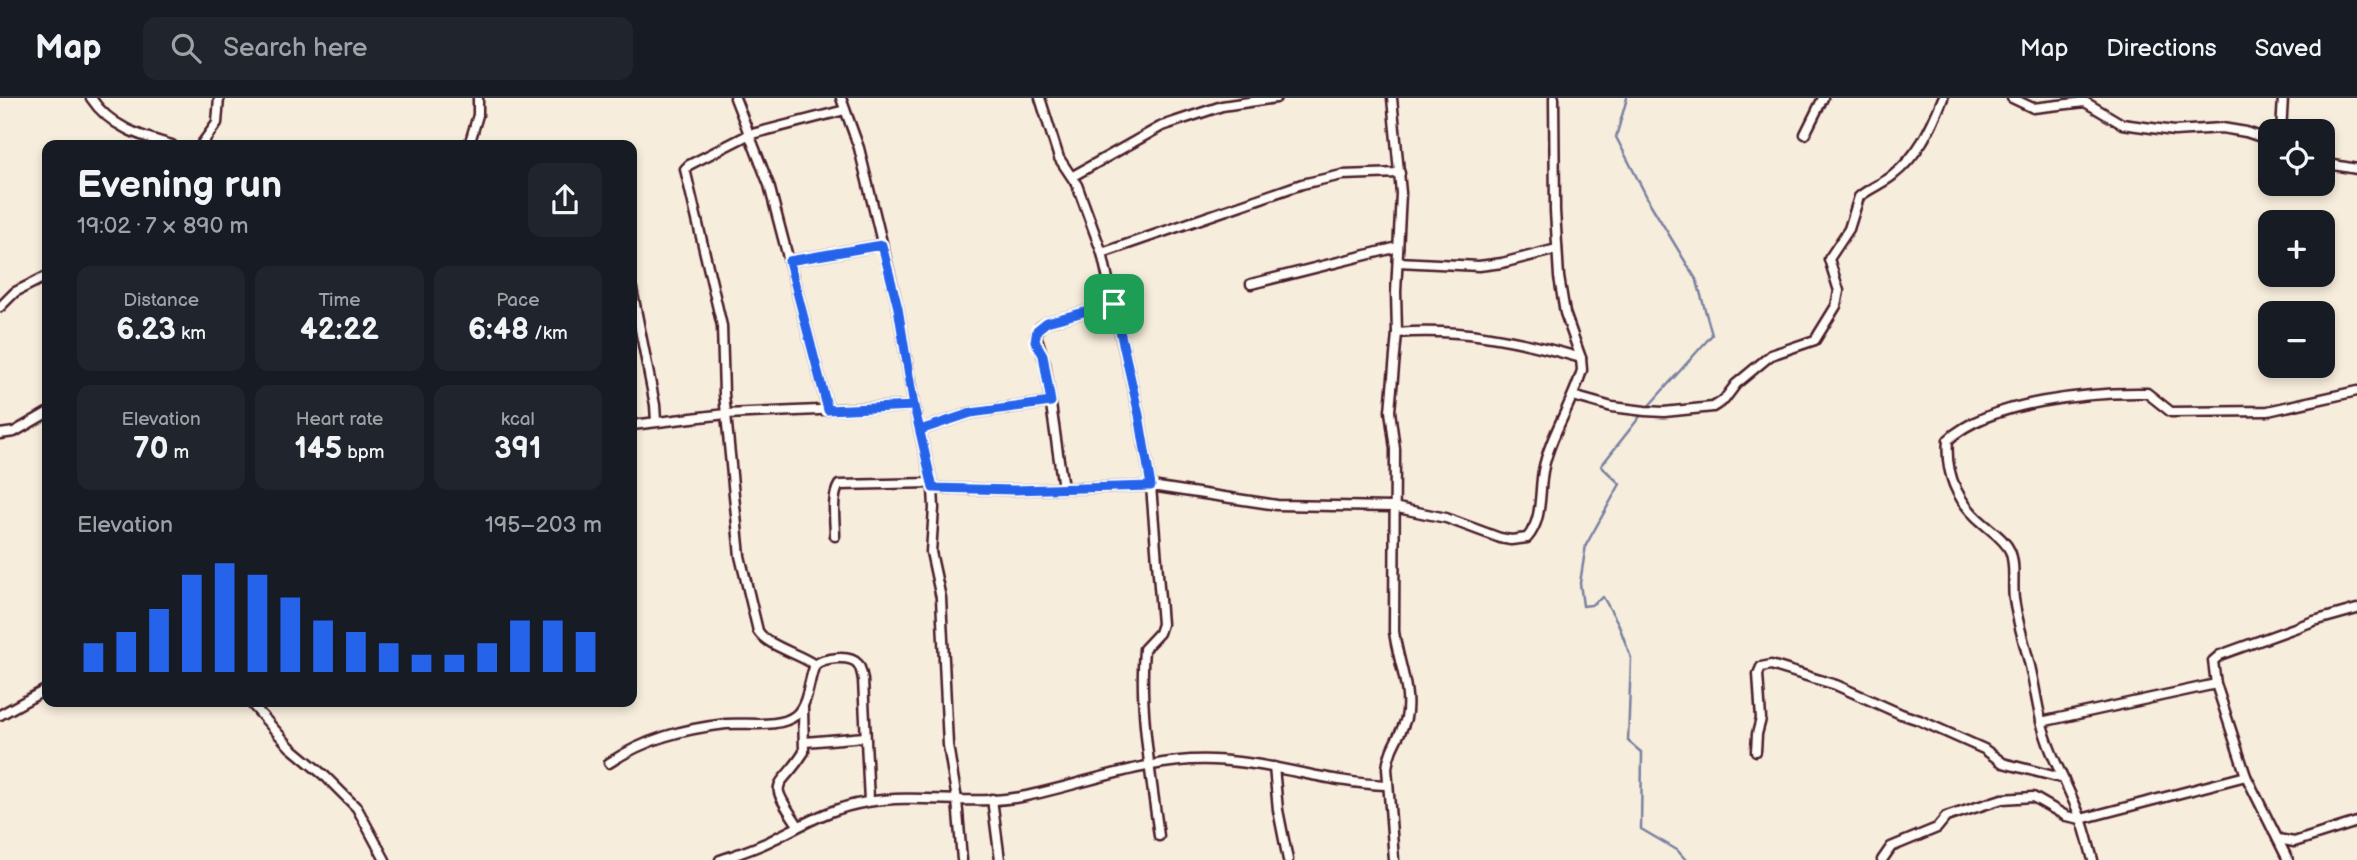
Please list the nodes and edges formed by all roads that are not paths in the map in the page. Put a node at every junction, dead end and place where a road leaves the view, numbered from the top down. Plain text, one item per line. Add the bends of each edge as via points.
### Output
1 (91, 98) edge
2 (219, 98) edge
3 (478, 98) edge
4 (735, 98) edge
5 (841, 98) edge
6 (1040, 98) edge
7 (1276, 98) edge
8 (1392, 98) edge
9 (1554, 98) edge
10 (1823, 98) edge
11 (1943, 98) edge
12 (2012, 98) edge
13 (2283, 98) edge
14 (1222, 102) edge
15 (845, 110) junction
16 (2282, 119) edge
17 (1805, 134) dead end
18 (748, 135) junction
19 (2258, 135) edge
20 (154, 140) edge
21 (205, 140) edge
22 (470, 140) edge
23 (2335, 165) edge
24 (2357, 169) edge
25 (1400, 173) junction
26 (1073, 176) junction
27 (882, 245) junction
28 (1398, 247) junction
29 (1557, 249) junction
30 (1102, 253) junction
31 (789, 261) junction
32 (1398, 262) junction
33 (42, 278) edge
34 (1251, 284) dead end
35 (1114, 304) junction
36 (0, 307) edge
37 (637, 313) edge
38 (1397, 333) junction
39 (1581, 358) junction
40 (2357, 391) edge
41 (1573, 396) junction
42 (1051, 402) junction
43 (914, 406) junction
44 (828, 410) junction
45 (726, 414) junction
46 (42, 416) edge
47 (656, 421) junction
48 (637, 424) edge
49 (920, 430) junction
50 (0, 434) edge
51 (933, 485) junction
52 (1151, 486) junction
53 (1063, 488) junction
54 (1394, 507) junction
55 (835, 536) dead end
56 (2357, 609) edge
57 (815, 665) junction
58 (2216, 684) junction
59 (42, 692) edge
60 (803, 705) junction
61 (254, 707) edge
62 (0, 715) edge
63 (2041, 722) junction
64 (865, 737) junction
65 (805, 742) junction
66 (1756, 751) dead end
67 (609, 763) dead end
68 (1149, 766) junction
69 (1274, 767) junction
70 (2246, 776) junction
71 (2061, 778) junction
72 (1386, 785) junction
73 (992, 799) junction
74 (957, 800) junction
75 (869, 801) junction
76 (2081, 819) junction
77 (2357, 822) edge
78 (798, 825) junction
79 (1159, 836) dead end
80 (2278, 839) junction
81 (2287, 858) edge
82 (385, 860) edge
83 (720, 860) edge
84 (962, 860) edge
85 (1000, 860) edge
86 (1288, 860) edge
87 (1394, 860) edge
88 (1882, 860) edge
89 (2093, 860) edge
90 (2275, 860) edge

1 - 20 street via 118,126
2 - 21 street via 217,123
3 - 22 street
4 - 18 street
5 - 15 street
6 - 26 street via 1059,158
7 - 14 street
8 - 25 street
9 - 29 street
10 - 17 street
11 - 41 street via 1910,162 1859,198 1849,229 1829,259 1839,291 1836,306 1815,340 1771,355 1713,407 1645,411
12 - 19 street via 2033,108 2085,102 2122,124 2174,131 2222,128
13 - 16 street
14 - 26 street via 1161,126
15 - 18 street
15 - 27 street
18 - 31 street via 764,170
18 - 45 street via 685,169 722,326
23 - 24 street
25 - 28 street
25 - 30 street via 1342,175 1302,184
26 - 30 street
27 - 31 street
27 - 43 street
28 - 32 street
28 - 34 street
29 - 32 street via 1479,265
29 - 39 street via 1565,313
30 - 35 street
31 - 44 street
32 - 38 street
33 - 36 street via 15,292
35 - 42 street via 1047,322 1037,330 1035,341 1043,355
35 - 52 street
37 - 47 street
38 - 39 street via 1483,334
38 - 54 street via 1390,411
39 - 41 street
40 - 63 street via 2255,412 2171,412 2147,393 2039,402 1981,420 1948,440 1949,469 1961,502 1997,535 2011,555 2014,598
41 - 54 street via 1552,442 1543,471 1539,513 1527,538 1500,538 1446,518
42 - 49 street via 971,413
42 - 53 street
43 - 44 street
43 - 49 street
44 - 45 street
45 - 47 street
45 - 57 street via 740,556 758,631 763,639
46 - 50 street via 14,432
47 - 48 street
49 - 51 street
51 - 53 street
51 - 55 street via 839,485
51 - 74 street via 931,552 942,606 947,745
52 - 53 street
52 - 54 street via 1277,505
52 - 68 street via 1162,624 1144,649
54 - 72 street via 1394,631 1407,702 1403,726 1389,754
56 - 58 street via 2214,658
57 - 60 street
57 - 64 street via 839,659 859,665
58 - 63 street
58 - 70 street
59 - 62 street
60 - 65 street
60 - 67 street via 780,722 728,724 655,738
61 - 82 street via 290,747 358,808
63 - 71 street
64 - 65 street
64 - 75 street
65 - 78 street via 804,752 778,789
66 - 71 street via 1762,719 1758,674 1761,667 1771,664 1919,720 1984,749 2003,763
68 - 69 street via 1212,759
68 - 73 street
68 - 79 street
69 - 72 street
69 - 86 street
70 - 76 street
70 - 80 street
71 - 76 street
72 - 87 street
73 - 74 street
73 - 85 street
74 - 75 street
74 - 84 street
75 - 78 street
76 - 88 street via 2066,816 2033,797 2001,799 1946,817 1937,828 1891,847
76 - 89 street
77 - 80 street via 2300,840
78 - 83 street via 762,845
80 - 81 street
81 - 90 street

